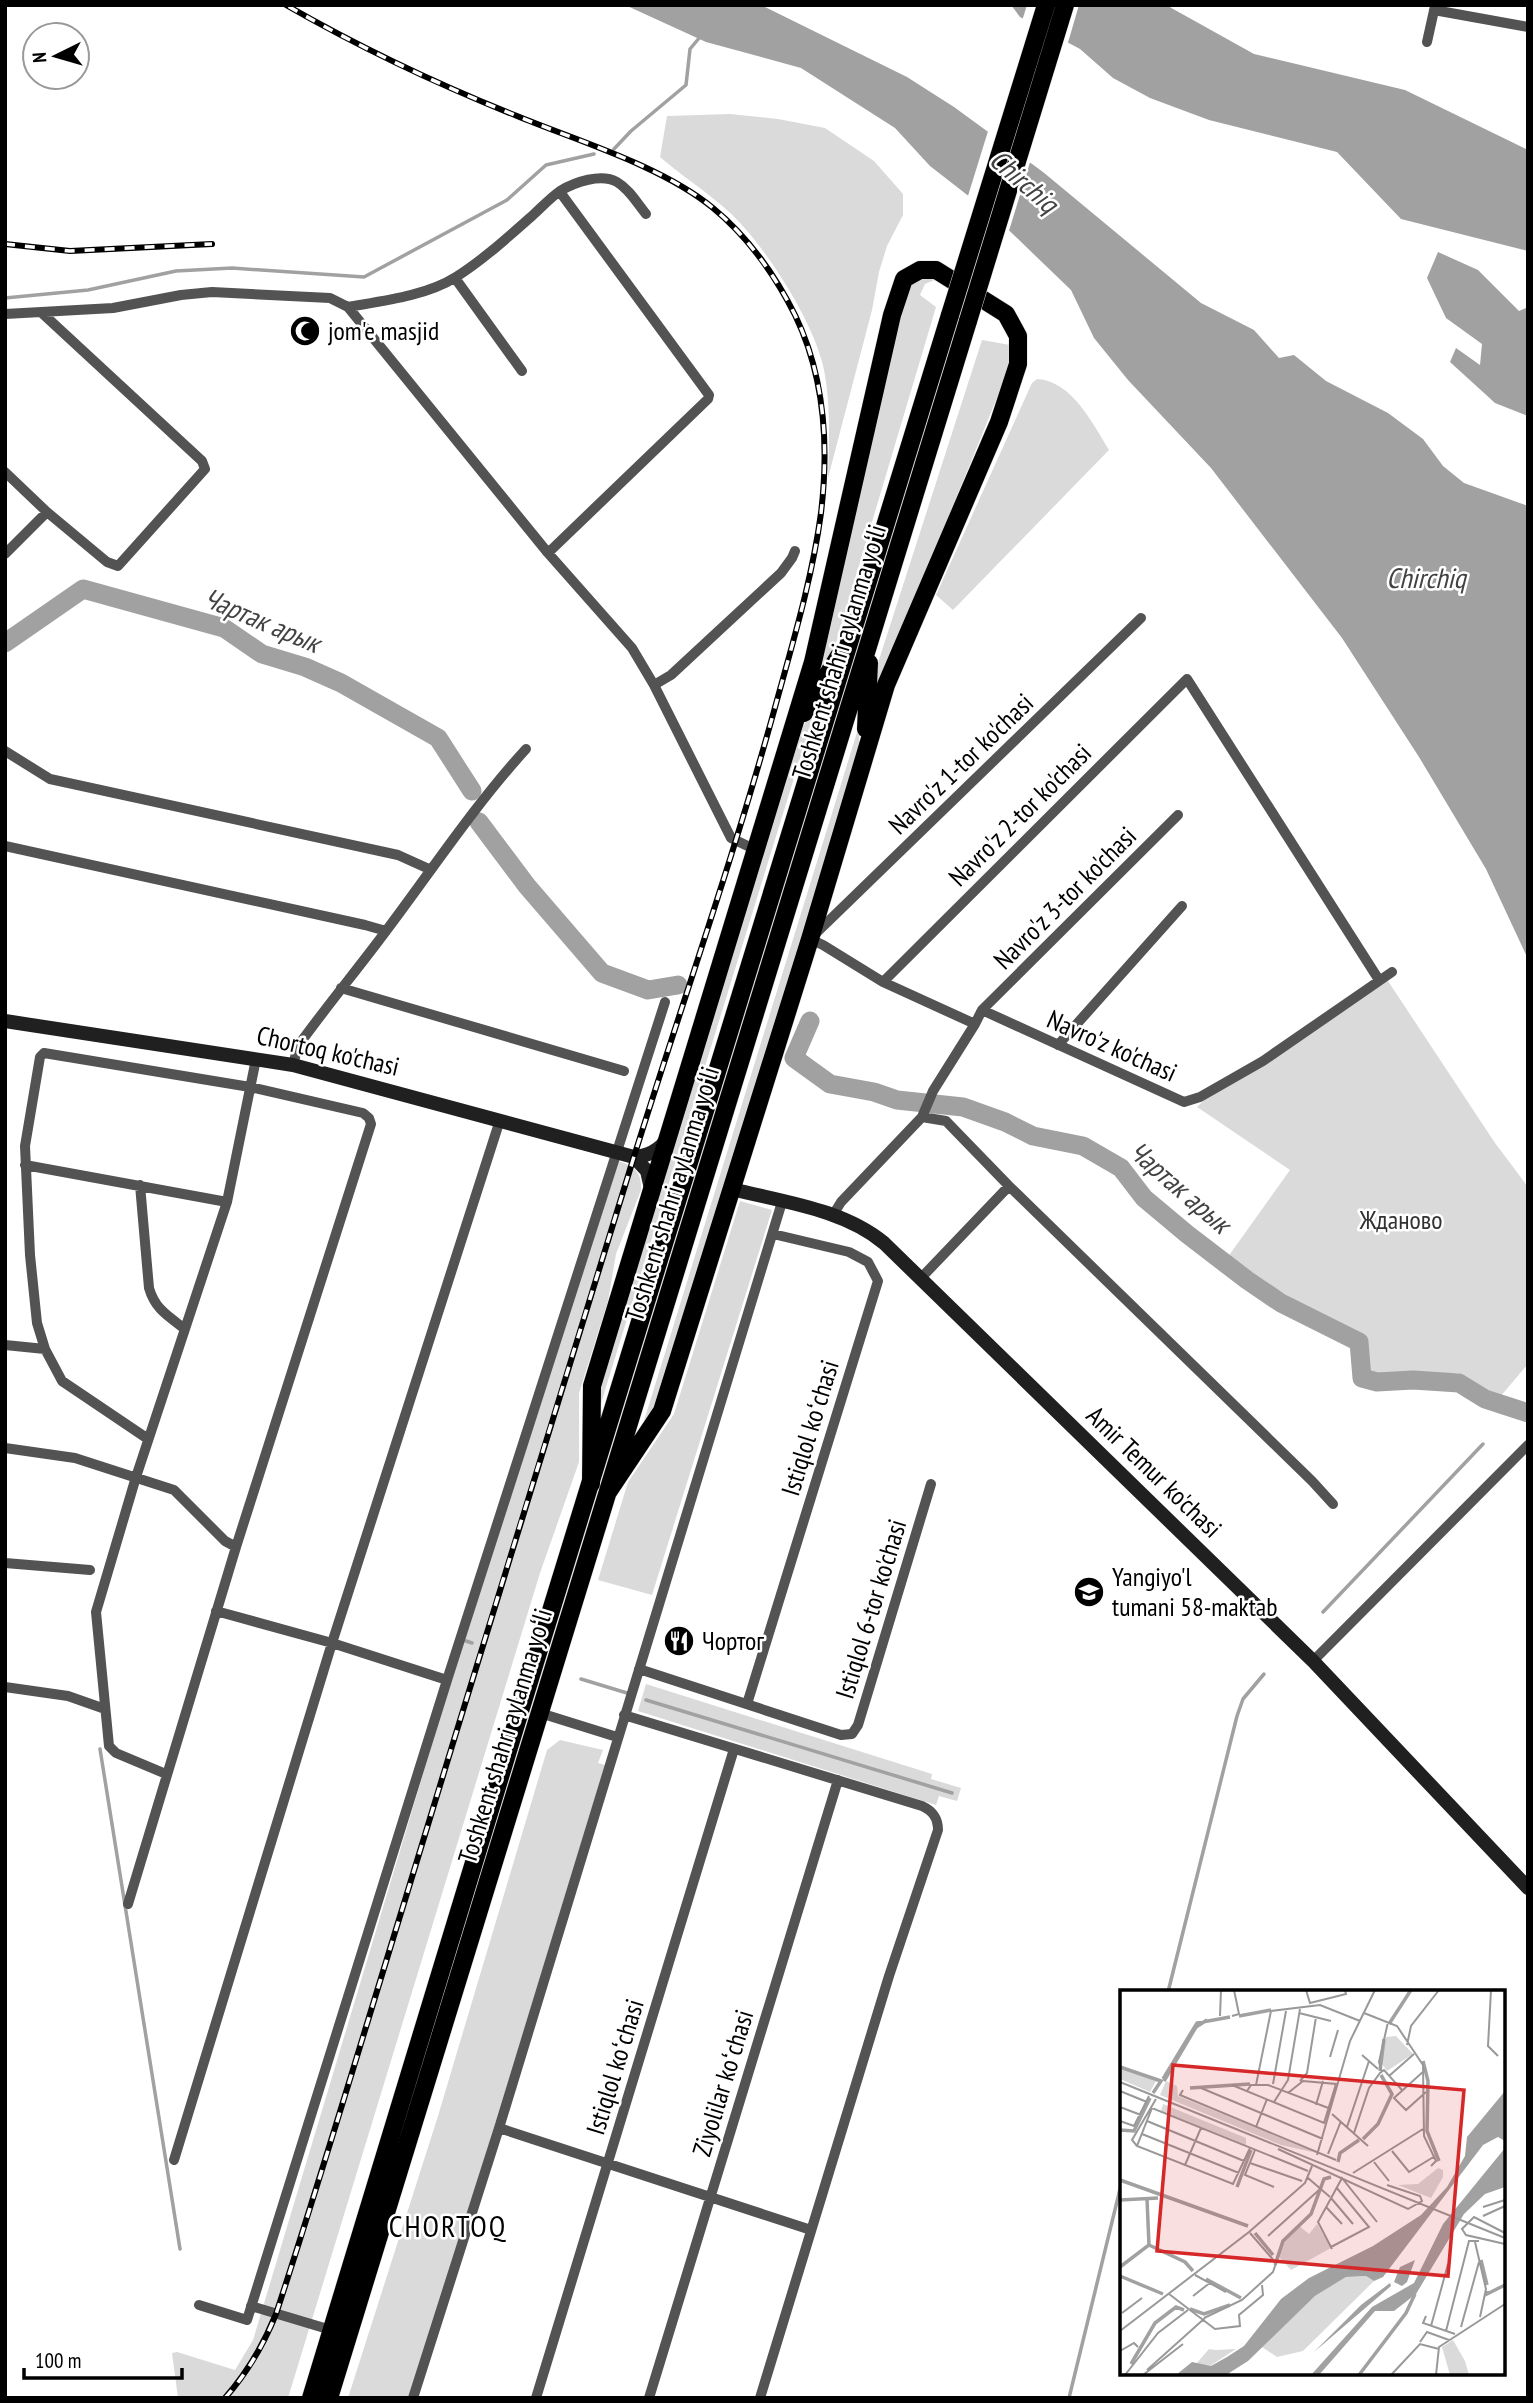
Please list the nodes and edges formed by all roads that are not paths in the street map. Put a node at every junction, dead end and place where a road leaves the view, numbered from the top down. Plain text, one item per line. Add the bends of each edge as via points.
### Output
1 (1046, 5) edge
2 (1065, 5) edge
3 (1435, 8) edge
4 (1528, 27) edge
5 (1427, 42) dead end
6 (560, 191) junction
7 (646, 214) dead end
8 (455, 278) junction
9 (348, 307) junction
10 (42, 313) junction
11 (5, 314) edge
12 (522, 371) dead end
13 (5, 472) edge
14 (47, 512) junction
15 (795, 551) dead end
16 (548, 553) junction
17 (5, 554) edge
18 (1142, 618) dead end
19 (852, 634) junction
20 (871, 638) junction
21 (654, 684) junction
22 (792, 734) junction
23 (526, 749) dead end
24 (5, 751) edge
25 (865, 757) junction
26 (1178, 815) dead end
27 (5, 846) edge
28 (756, 850) junction
29 (429, 869) junction
30 (1182, 906) dead end
31 (386, 932) junction
32 (810, 939) junction
33 (1392, 972) dead end
34 (1379, 980) junction
35 (883, 982) junction
36 (341, 988) junction
37 (665, 1002) dead end
38 (982, 1010) junction
39 (5, 1021) edge
40 (975, 1024) junction
41 (1058, 1045) junction
42 (256, 1059) junction
43 (293, 1065) junction
44 (624, 1071) dead end
45 (250, 1087) junction
46 (924, 1114) junction
47 (500, 1120) junction
48 (669, 1134) junction
49 (617, 1152) junction
50 (634, 1157) junction
51 (25, 1165) junction
52 (140, 1185) junction
53 (1009, 1186) junction
54 (732, 1189) junction
55 (650, 1196) junction
56 (227, 1202) junction
57 (782, 1202) junction
58 (833, 1215) junction
59 (773, 1234) junction
60 (921, 1278) junction
61 (185, 1329) junction
62 (5, 1345) edge
63 (45, 1349) junction
64 (148, 1439) junction
65 (1528, 1445) edge
66 (5, 1448) edge
67 (136, 1477) junction
68 (931, 1483) dead end
69 (591, 1484) junction
70 (608, 1492) junction
71 (1333, 1504) dead end
72 (236, 1547) junction
73 (5, 1563) edge
74 (90, 1570) dead end
75 (216, 1611) junction
76 (332, 1643) junction
77 (1314, 1661) junction
78 (639, 1670) junction
79 (447, 1680) junction
80 (5, 1687) edge
81 (747, 1704) junction
82 (521, 1708) junction
83 (105, 1709) junction
84 (540, 1713) junction
85 (624, 1715) junction
86 (617, 1737) junction
87 (734, 1749) junction
88 (166, 1774) junction
89 (838, 1780) junction
90 (1528, 1888) edge
91 (128, 1904) dead end
92 (499, 2128) junction
93 (174, 2160) dead end
94 (607, 2163) junction
95 (710, 2195) junction
96 (811, 2230) junction
97 (199, 2305) dead end
98 (251, 2306) junction
99 (331, 2330) junction
100 (311, 2398) edge
101 (329, 2398) edge
102 (413, 2398) edge
103 (536, 2398) edge
104 (649, 2398) edge
105 (760, 2398) edge

1 - 19 highway, Toshkent shahri aylanma yoʻli, bridge
2 - 20 highway, Toshkent shahri aylanma yoʻli, bridge
3 - 4 street
3 - 5 street
6 - 7 street via 608,179 628,191
6 - 8 street
6 - 16 street via 709,399
8 - 9 street via 407,296
8 - 12 street
9 - 10 street via 330,298 212,292 113,308
9 - 16 street
10 - 11 street
10 - 14 street via 202,461 205,469 118,566
13 - 14 street
14 - 17 street
15 - 21 street via 781,573 671,675
16 - 21 street via 632,648
18 - 32 street, Navro'z 1-tor ko'chasi
19 - 22 highway
19 - 69 highway, Toshkent shahri aylanma yoʻli
20 - 25 highway
20 - 70 highway, Toshkent shahri aylanma yoʻli
21 - 28 street via 731,838
22 - 25 highway via 901,283 919,270 936,270 1006,314 1018,336 1019,356 999,422 893,667
22 - 28 highway
23 - 29 street
24 - 29 street via 50,779 398,855
25 - 32 highway
26 - 38 street, Navro'z 3-tor ko'chasi
27 - 31 street
28 - 48 highway
29 - 31 street
30 - 41 street
31 - 36 street
32 - 35 street
32 - 54 highway
33 - 34 street, Navro'z ko'chasi
34 - 35 street, Navro'z 2-tor ko'chasi via 1187,679
34 - 41 street, Navro'z ko'chasi via 1263,1061 1191,1101 1172,1097
35 - 40 street
36 - 43 street via 298,1046
36 - 44 street
37 - 49 street
38 - 40 street
38 - 41 street, Navro'z ko'chasi
39 - 42 main road, Chortoq ko'chasi
40 - 46 street via 933,1091
42 - 43 main road, Chortoq ko'chasi
42 - 45 street
43 - 47 main road, Chortoq ko'chasi
45 - 51 street via 44,1053
45 - 56 street
45 - 72 street via 363,1112 371,1125
46 - 53 street via 946,1121
46 - 58 street
47 - 49 main road, Chortoq ko'chasi
47 - 76 street
48 - 50 main road via 659,1149
48 - 55 highway
49 - 50 main road, Chortoq ko'chasi
49 - 79 street
50 - 55 main road via 650,1177
51 - 52 street
51 - 63 street via 31,1269
52 - 56 street
52 - 61 street via 152,1300
53 - 60 street
53 - 71 street
54 - 57 main road, Amir Temur ko'chasi
54 - 70 highway via 662,1411
55 - 69 highway via 592,1386
56 - 61 street
57 - 58 main road, Amir Temur ko'chasi
57 - 59 street
58 - 60 main road, Amir Temur ko'chasi via 870,1231
59 - 78 street
59 - 81 street, Istiqlol koʻchasi via 849,1252 868,1262 878,1280
60 - 77 main road, Amir Temur ko'chasi
61 - 64 street
62 - 63 street
63 - 64 street via 62,1381
64 - 67 street
65 - 77 street
66 - 67 street via 75,1458
67 - 72 street via 174,1490
67 - 83 street via 96,1612
68 - 81 street, Istiqlol 6-tor ko'chasi via 852,1734 841,1735
69 - 82 highway, Toshkent shahri aylanma yoʻli
70 - 84 highway, Toshkent shahri aylanma yoʻli
72 - 75 street
73 - 74 street
75 - 76 street
75 - 88 street
76 - 79 street
76 - 93 street
77 - 90 main road, Amir Temur ko'chasi
78 - 81 street
78 - 85 street
79 - 98 street
80 - 83 street via 68,1696
82 - 84 highway via 528,1715
82 - 99 highway, Toshkent shahri aylanma yoʻli
83 - 88 street via 109,1746
84 - 86 street
84 - 101 highway, Toshkent shahri aylanma yoʻli
85 - 86 street
85 - 87 street
86 - 92 street
87 - 89 street
87 - 94 street, Istiqlol koʻchasi
88 - 91 street
89 - 95 street, Ziyolilar koʻchasi
89 - 96 street via 927,1808 936,1817 938,1830
92 - 94 street
92 - 102 street
94 - 95 street
94 - 103 street, Istiqlol koʻchasi
95 - 96 street
95 - 104 street, Ziyolilar koʻchasi
96 - 105 street
97 - 98 street via 247,2320
98 - 99 street
99 - 100 highway, Toshkent shahri aylanma yoʻli

